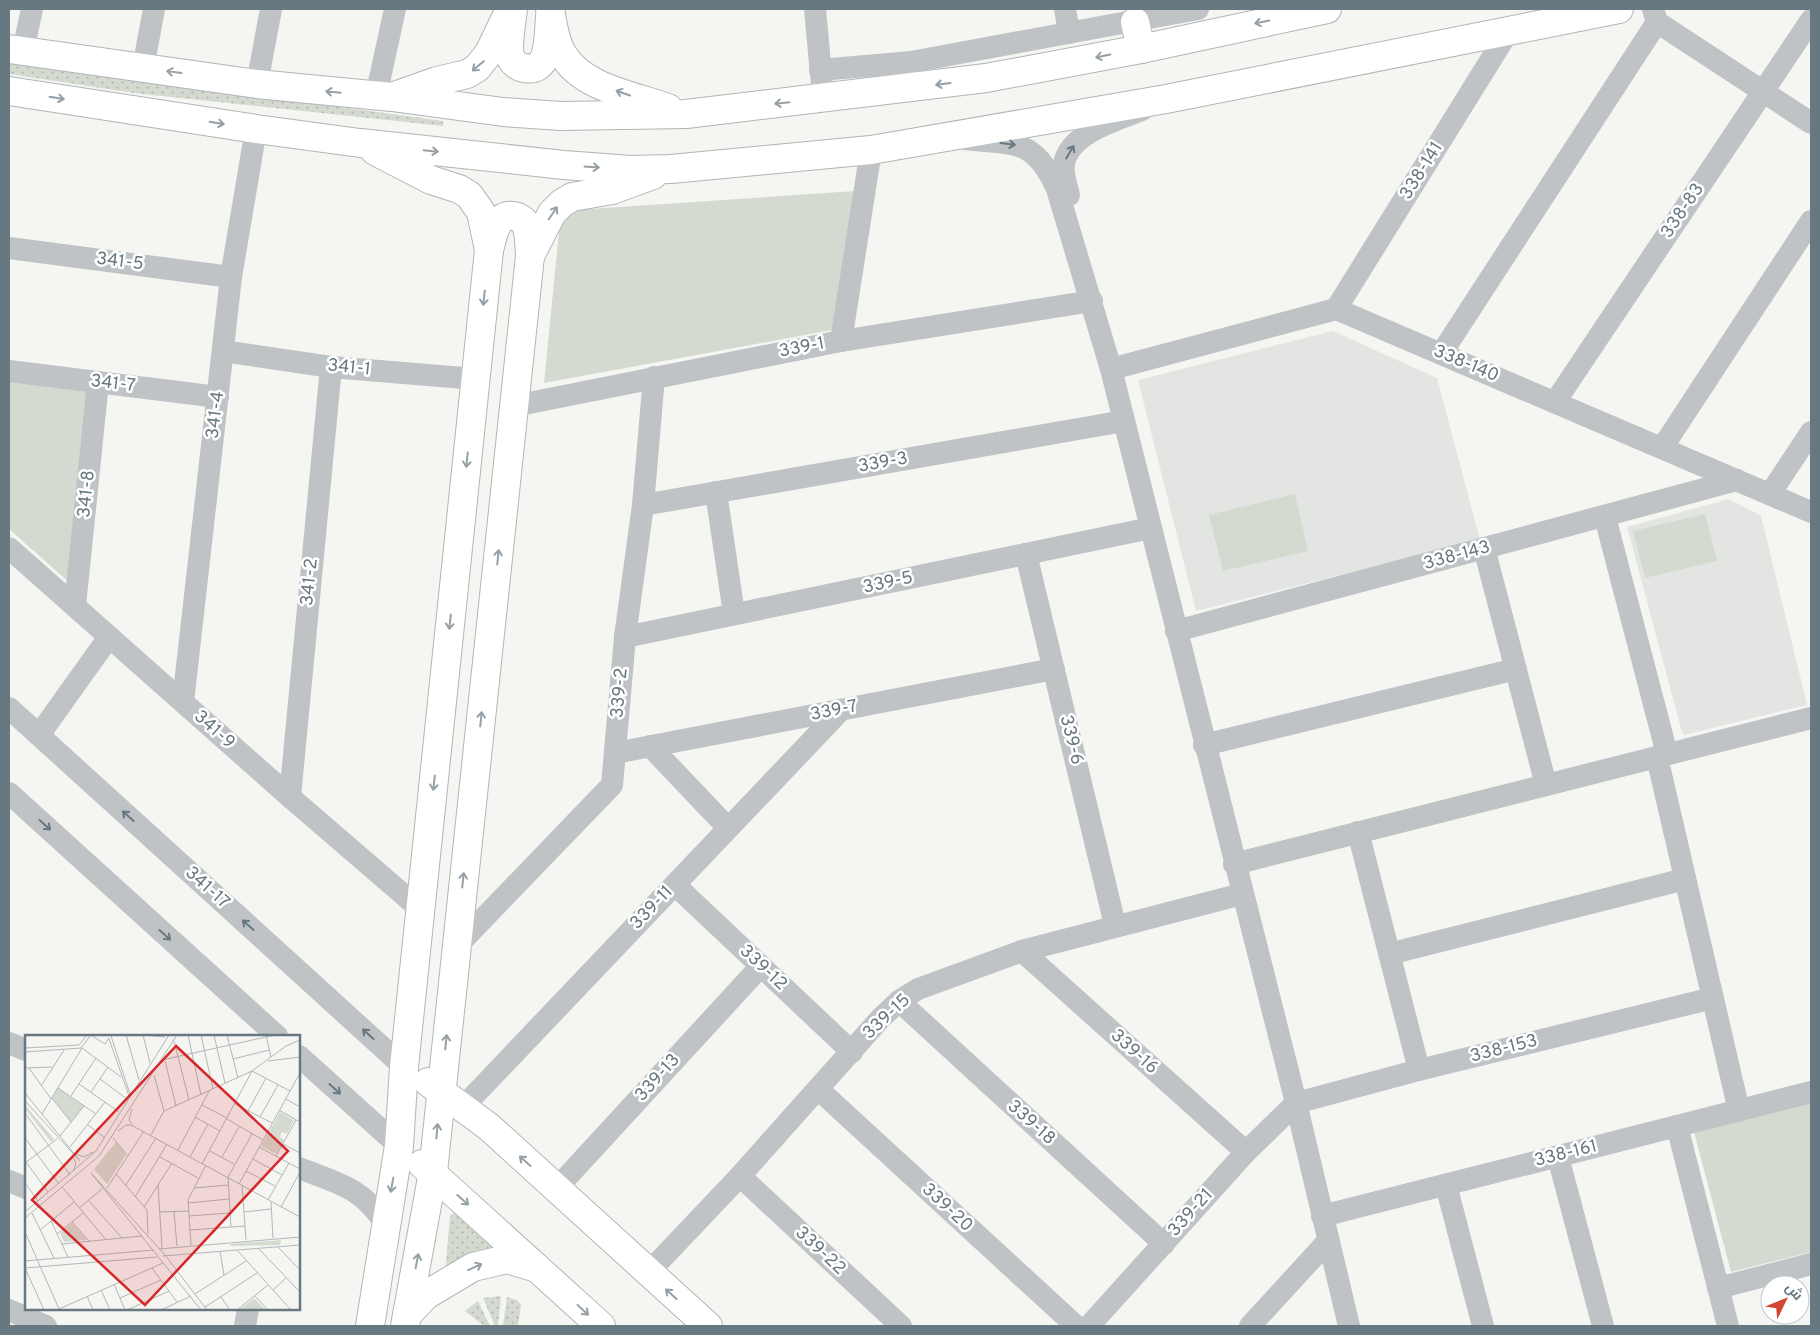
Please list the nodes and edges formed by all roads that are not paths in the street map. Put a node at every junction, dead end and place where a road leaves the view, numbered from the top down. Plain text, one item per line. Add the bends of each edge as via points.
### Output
1 (32, 9) edge
2 (154, 9) edge
3 (270, 9) edge
4 (395, 9) edge
5 (511, 9) edge
6 (550, 9) edge
7 (815, 9) edge
8 (1065, 9) edge
9 (1198, 9) edge
10 (1327, 9) edge
11 (1619, 9) edge
12 (1655, 15) edge
13 (1811, 20) edge
14 (1135, 22) junction
15 (1508, 32) junction
16 (1069, 33) junction
17 (1141, 49) junction
18 (16, 50) edge
19 (144, 68) junction
20 (820, 70) junction
21 (257, 84) junction
22 (9, 91) edge
23 (1763, 92) junction
24 (384, 97) junction
25 (823, 98) junction
26 (1166, 99) junction
27 (686, 114) junction
28 (1811, 123) edge
29 (256, 129) junction
30 (942, 137) junction
31 (360, 143) junction
32 (871, 150) junction
33 (671, 169) junction
34 (1811, 221) edge
35 (9, 248) edge
36 (489, 250) junction
37 (530, 256) junction
38 (232, 277) junction
39 (1092, 301) junction
40 (1336, 309) junction
41 (841, 341) junction
42 (223, 350) junction
43 (1441, 354) junction
44 (331, 367) junction
45 (1111, 369) junction
46 (9, 371) edge
47 (654, 377) junction
48 (476, 379) junction
49 (98, 382) junction
50 (218, 397) junction
51 (1555, 402) junction
52 (514, 406) junction
53 (1124, 421) junction
54 (1811, 432) edge
55 (1662, 448) junction
56 (1737, 480) junction
57 (716, 492) junction
58 (1770, 494) junction
59 (643, 505) junction
60 (1811, 512) edge
61 (1605, 517) junction
62 (1151, 528) junction
63 (9, 548) edge
64 (1484, 548) junction
65 (1026, 554) junction
66 (74, 606) junction
67 (734, 614) junction
68 (1176, 631) junction
69 (109, 637) junction
70 (625, 637) junction
71 (1054, 668) junction
72 (1516, 669) junction
73 (183, 702) junction
74 (9, 708) edge
75 (841, 710) junction
76 (1810, 722) edge
77 (39, 735) junction
78 (1204, 745) junction
79 (650, 746) junction
80 (614, 753) junction
81 (1662, 756) junction
82 (1546, 785) junction
83 (9, 793) edge
84 (290, 797) junction
85 (728, 828) junction
86 (1358, 832) junction
87 (1234, 864) junction
88 (1685, 879) junction
89 (675, 885) junction
90 (1242, 894) junction
91 (420, 909) junction
92 (1115, 925) junction
93 (456, 948) junction
94 (1022, 951) junction
95 (1389, 954) junction
96 (760, 966) junction
97 (1713, 998) junction
98 (899, 1002) junction
99 (276, 1035) edge
100 (9, 1042) edge
101 (25, 1050) edge
102 (852, 1052) junction
103 (300, 1057) edge
104 (404, 1067) junction
105 (1419, 1070) junction
106 (818, 1089) junction
107 (441, 1090) junction
108 (1811, 1092) edge
109 (1296, 1103) junction
110 (463, 1107) junction
111 (1739, 1111) junction
112 (1677, 1126) junction
113 (399, 1146) junction
114 (1246, 1152) junction
115 (1558, 1157) junction
116 (300, 1168) edge
117 (433, 1172) junction
118 (740, 1176) junction
119 (9, 1181) edge
120 (1446, 1185) junction
121 (25, 1188) edge
122 (556, 1189) junction
123 (1322, 1216) junction
124 (385, 1224) junction
125 (1328, 1241) junction
126 (1164, 1244) junction
127 (1811, 1264) edge
128 (538, 1268) junction
129 (648, 1273) junction
130 (1718, 1288) junction
131 (9, 1310) edge
132 (248, 1310) edge
133 (406, 1321) edge
134 (46, 1326) edge
135 (245, 1326) edge
136 (370, 1326) edge
137 (601, 1326) edge
138 (708, 1326) edge
139 (901, 1326) edge
140 (1076, 1326) edge
141 (1089, 1326) edge
142 (1250, 1326) edge
143 (1349, 1326) edge
144 (1483, 1326) edge
145 (1603, 1326) edge
146 (1728, 1326) edge

1 - 18 street
2 - 19 street
3 - 21 street
4 - 24 street
5 - 6 main road via 510,55 515,63 527,68 540,65 547,54
5 -> 24 main road via 490,53 477,68 467,74
27 -> 6 main road via 581,76 557,44
7 - 20 street
8 - 16 street
9 - 14 street
10 -> 17 main road
11 - 15 main road
12 - 23 street
12 - 43 street
13 - 23 street, 338-83
14 - 16 street
14 - 17 main road
15 - 26 main road
15 - 40 street, 338-141
16 - 20 street via 911,62
17 -> 25 main road via 986,78
18 - 19 main road
21 -> 19 main road
20 - 25 street
24 -> 21 main road
22 -> 29 main road
23 - 28 street
23 - 51 street, 338-83
24 - 27 main road via 561,116
25 -> 27 main road
26 - 30 main road
39 -> 26 street via 1065,179 1068,151 1096,130
29 - 31 main road
29 - 38 street, 341-4
30 - 32 main road
30 -> 39 street via 1016,145 1028,149 1045,163 1057,189
31 -> 33 main road via 564,165
31 - 36 main road via 431,180 468,195 481,212
32 - 33 main road
32 - 41 street
37 -> 33 main road via 552,212 566,200 612,190
34 - 55 street
35 - 38 street, 341-5
36 - 37 main road via 498,222 514,216 527,226
36 -> 48 main road
37 - 52 main road
38 - 42 street, 341-4
39 - 41 street, 339-1
39 - 45 street
40 - 43 street, 338-140
40 - 45 street
41 - 47 street, 339-1
42 - 44 street, 341-1
42 - 50 street, 341-4
43 - 51 street, 338-140
44 - 48 street, 341-1
44 - 84 street, 341-2
45 - 53 street
46 - 49 street, 341-7
47 - 52 street, 339-1
47 - 59 street, 339-2
48 -> 91 main road
49 - 50 street, 341-7
49 - 66 street, 341-8
50 - 73 street, 341-4
51 - 55 street, 338-140
93 -> 52 main road
53 - 57 street, 339-3
53 - 62 street
54 - 58 street
55 - 56 street, 338-140
56 - 58 street, 338-140
56 - 61 street, 338-143
57 - 59 street, 339-3
57 - 67 street
58 - 60 street, 338-140
59 - 70 street, 339-2
61 - 64 street, 338-143
61 - 81 street
62 - 65 street, 339-5
62 - 68 street
63 - 66 street, 341-9
64 - 68 street, 338-143
64 - 72 street
65 - 67 street, 339-5
65 - 71 street, 339-6
66 - 69 street, 341-9
67 - 70 street, 339-5
68 - 78 street
69 - 73 street, 341-9
69 - 77 street
70 - 80 street, 339-2
71 - 75 street, 339-7
71 - 92 street, 339-6
72 - 78 street
72 - 82 street
73 - 84 street, 341-9
74 - 77 street, 341-17
75 - 79 street, 339-7
75 - 85 street, 339-11
76 - 81 street
104 -> 77 street, 341-17
78 - 87 street
79 - 80 street, 339-7
79 - 85 street
80 - 93 street, 339-2 via 612,785
81 - 82 street
81 - 88 street
82 - 86 street
83 -> 99 street
84 - 91 street, 341-9
85 - 89 street, 339-11
86 - 87 street
86 - 95 street
87 - 90 street
88 - 95 street
88 - 97 street
89 - 96 street, 339-12
89 - 110 street, 339-11
90 - 92 street, 339-15
90 - 109 street
91 - 104 main road
92 - 94 street, 339-15
107 -> 93 main road
94 - 98 street, 339-15 via 918,989
94 - 114 street, 339-16
95 - 105 street
96 - 102 street, 339-12
96 - 122 street, 339-13
97 - 105 street, 338-153
97 - 111 street
98 - 102 street, 339-15
98 - 126 street, 339-18
100 - 101 street
102 - 106 street, 339-15
103 -> 113 street
104 - 107 main road
104 - 113 main road
105 - 109 street, 338-153
106 - 118 street, 339-15
106 - 140 street, 339-20
107 - 110 main road
117 -> 107 main road
108 - 111 street, 338-161
109 - 114 street, 339-21
109 - 123 street
122 -> 110 main road
111 - 112 street, 338-161
112 - 115 street, 338-161
112 - 130 street
113 - 117 main road
113 -> 124 main road
114 - 126 street, 339-21
115 - 120 street, 338-161
115 - 145 street
116 - 124 street via 351,1189 374,1205
117 -> 128 main road
133 -> 117 main road
118 - 129 street, 339-15
118 - 139 street, 339-22
119 - 121 street
120 - 123 street, 338-161
120 - 144 street
122 - 129 main road
123 - 125 street
124 - 136 main road
125 - 142 street
125 - 143 street
126 - 141 street, 339-21
127 - 130 street
133 -> 128 main road via 426,1295 473,1267 507,1258
128 -> 137 main road
138 -> 129 main road
130 - 146 street
131 - 134 street
132 - 135 street

